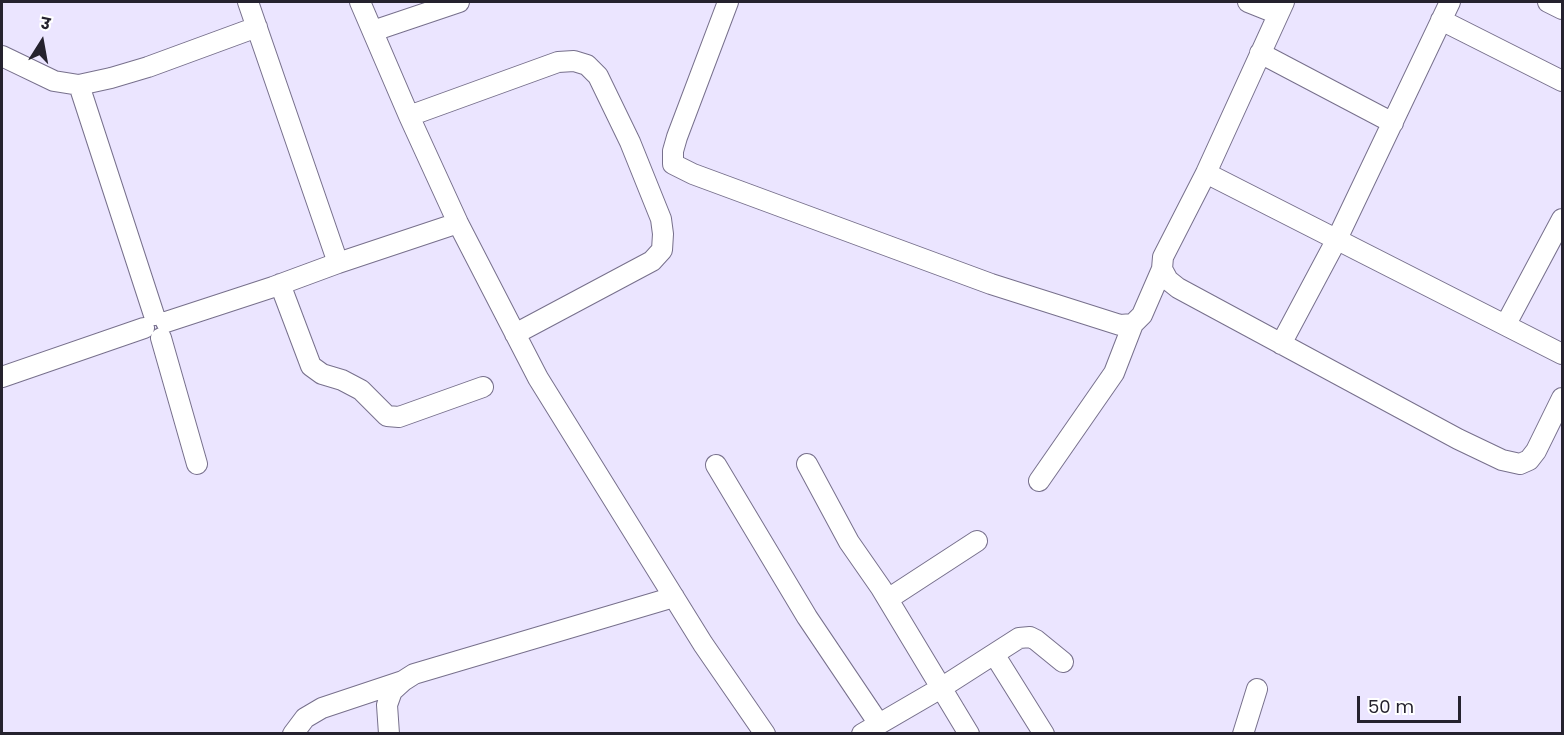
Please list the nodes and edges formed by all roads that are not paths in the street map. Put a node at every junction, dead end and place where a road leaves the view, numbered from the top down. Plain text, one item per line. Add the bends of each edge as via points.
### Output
1 (248, 2) edge
2 (360, 2) edge
3 (459, 2) edge
4 (728, 2) edge
5 (1248, 2) edge
6 (1450, 2) edge
7 (1548, 2) edge
8 (1281, 8) edge
9 (1563, 9) edge
10 (1441, 20) junction
11 (256, 27) junction
12 (373, 31) junction
13 (1260, 53) junction
14 (2, 56) edge
15 (1563, 81) edge
16 (79, 85) junction
17 (409, 116) junction
18 (1393, 123) junction
19 (673, 164) junction
20 (641, 169) junction
21 (1206, 173) junction
22 (1563, 219) edge
23 (458, 223) junction
24 (1337, 238) junction
25 (338, 263) junction
26 (1162, 269) junction
27 (280, 285) junction
28 (1133, 324) junction
29 (1506, 324) junction
30 (156, 326) junction
31 (515, 334) junction
32 (1281, 344) junction
33 (1563, 354) edge
34 (2, 377) edge
35 (483, 387) dead end
36 (1563, 398) edge
37 (197, 464) dead end
38 (807, 464) dead end
39 (716, 465) dead end
40 (1039, 481) dead end
41 (977, 540) dead end
42 (674, 597) junction
43 (888, 599) junction
44 (994, 654) junction
45 (1063, 662) dead end
46 (403, 681) junction
47 (941, 688) junction
48 (1257, 689) dead end
49 (870, 729) edge
50 (761, 733) edge
51 (293, 734) edge
52 (389, 734) edge
53 (969, 734) edge
54 (1044, 734) edge
55 (1243, 734) edge

1 - 11 street
2 - 12 street
3 - 12 street
4 - 19 street via 677,137
5 - 8 street
6 - 10 street
7 - 9 street
8 - 13 street
10 - 15 street
10 - 18 street
11 - 16 street via 148,67
11 - 25 street
12 - 17 street
13 - 18 street
13 - 21 street
14 - 16 street via 54,81
16 - 30 street
17 - 20 street via 558,62 574,61 587,65 598,76
17 - 23 street
18 - 24 street
19 - 20 street
19 - 28 street via 991,284 1120,325
20 - 31 street via 661,219 662,250 652,261
21 - 24 street
21 - 26 street via 1163,257
22 - 29 street
23 - 25 street
23 - 31 street
24 - 29 street
24 - 32 street
25 - 27 street
26 - 28 street via 1142,315
26 - 32 street via 1178,288
27 - 30 street
27 - 35 street via 311,366 360,390 387,416 399,417
28 - 40 street via 1114,373
29 - 33 street
30 - 34 street
30 - 37 street
31 - 42 street via 559,414
32 - 36 street via 1458,439 1502,460 1520,464 1536,451
38 - 43 street via 849,542
39 - 49 street
41 - 43 street
42 - 46 street via 414,674
42 - 50 street
43 - 47 street
44 - 45 street via 1019,638 1030,637
44 - 47 street
44 - 54 street
46 - 51 street via 322,708 305,718
46 - 52 street via 392,691 387,705
47 - 49 street
47 - 53 street
48 - 55 street

